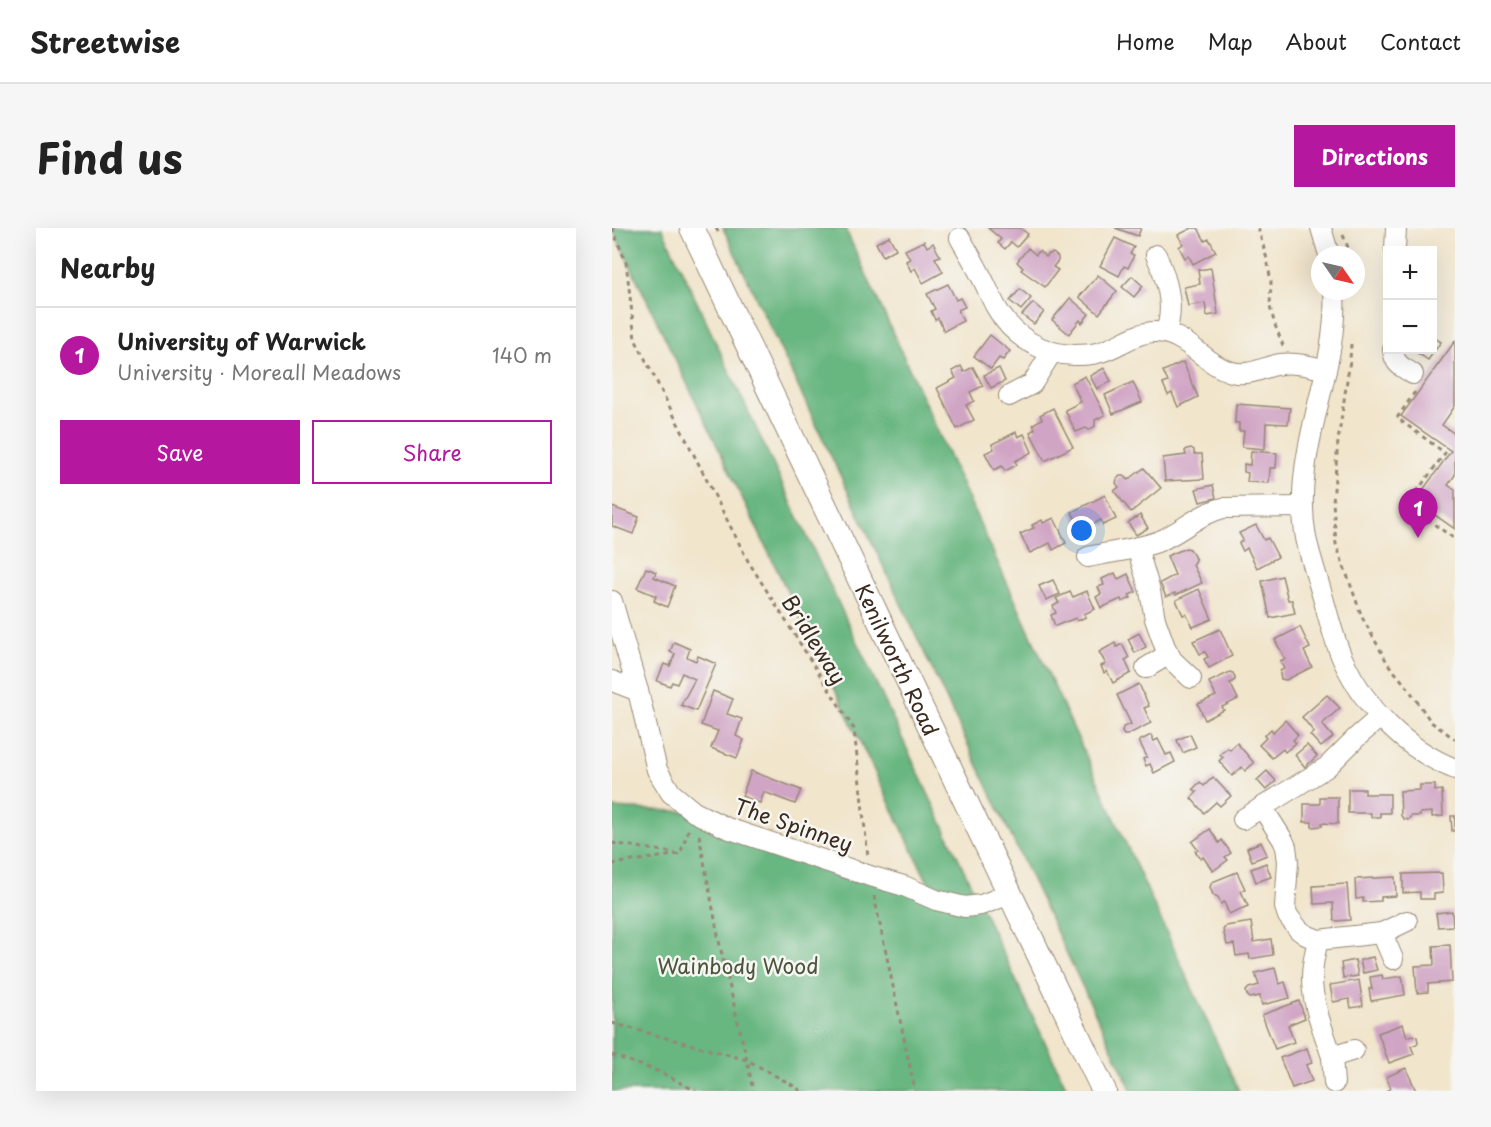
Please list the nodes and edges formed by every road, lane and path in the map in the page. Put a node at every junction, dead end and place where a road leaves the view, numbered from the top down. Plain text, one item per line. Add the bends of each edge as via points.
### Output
1 (612, 228) edge
2 (692, 228) edge
3 (1258, 228) edge
4 (1321, 228) edge
5 (1341, 228) edge
6 (1396, 228) edge
7 (960, 238) dead end
8 (1326, 246) edge
9 (1348, 246) edge
10 (1395, 246) edge
11 (1156, 255) dead end
12 (1334, 300) edge
13 (1165, 333) junction
14 (1351, 337) dead end
15 (1052, 352) junction
16 (1393, 354) edge
17 (1292, 364) junction
18 (1326, 370) junction
19 (1413, 374) joint
20 (1010, 396) dead end
21 (1303, 507) junction
22 (1455, 539) edge
23 (1137, 548) junction
24 (1088, 557) dead end
25 (612, 601) edge
26 (1169, 654) junction
27 (1146, 668) dead end
28 (1191, 678) dead end
29 (612, 681) edge
30 (638, 691) junction
31 (1380, 717) junction
32 (1455, 740) edge
33 (1455, 769) edge
34 (1262, 807) junction
35 (694, 812) junction
36 (1243, 819) dead end
37 (612, 843) edge
38 (680, 854) junction
39 (612, 864) edge
40 (870, 876) junction
41 (1010, 894) junction
42 (1407, 921) dead end
43 (1382, 933) junction
44 (1318, 940) junction
45 (1392, 960) dead end
46 (612, 1023) edge
47 (1354, 1050) dead end
48 (612, 1055) edge
49 (1332, 1057) junction
50 (747, 1060) junction
51 (1334, 1083) dead end
52 (696, 1091) edge
53 (753, 1091) edge
54 (801, 1091) edge
55 (915, 1091) edge
56 (1104, 1091) edge

1 - 40 path, Bridleway via 626,262 635,339 748,561 854,729
2 - 41 main road, Kenilworth Road
3 - 17 path via 1271,282 1270,307
4 - 8 street
5 - 9 path
6 - 10 street
7 - 15 street via 988,269 997,309 1011,328 1039,348
11 - 13 street via 1165,274 1170,305 1170,323
12 - 18 street
13 - 15 street via 1142,334 1095,354
13 - 17 street via 1232,372 1249,373
14 - 32 path via 1333,502 1336,544 1362,617 1388,664 1431,722
15 - 20 street via 1032,384
16 - 19 street via 1398,364
17 - 18 street
18 - 21 street via 1312,427
19 - 22 path via 1423,381 1397,418 1445,453 1407,505
21 - 23 street via 1212,510 1167,537
21 - 31 street via 1306,537 1336,642 1365,699
23 - 24 street
23 - 26 street via 1155,619
25 - 30 street, The Spinney
26 - 27 street
26 - 28 street
29 - 30 street
30 - 35 street, The Spinney via 657,770 671,793
31 - 33 street via 1419,751
31 - 34 street via 1327,767
34 - 36 street
34 - 44 street via 1286,846 1288,916 1299,930
35 - 38 path
35 - 40 street, The Spinney via 727,828
35 - 50 path
37 - 38 path
38 - 39 path
40 - 41 street, The Spinney via 965,907
40 - 55 path, Bridleway
41 - 56 main road, Kenilworth Road
42 - 43 street
43 - 44 street
43 - 45 street
44 - 49 street via 1313,991
46 - 50 path
47 - 49 street
48 - 52 path via 660,1072
49 - 51 street
50 - 53 path
50 - 54 path

